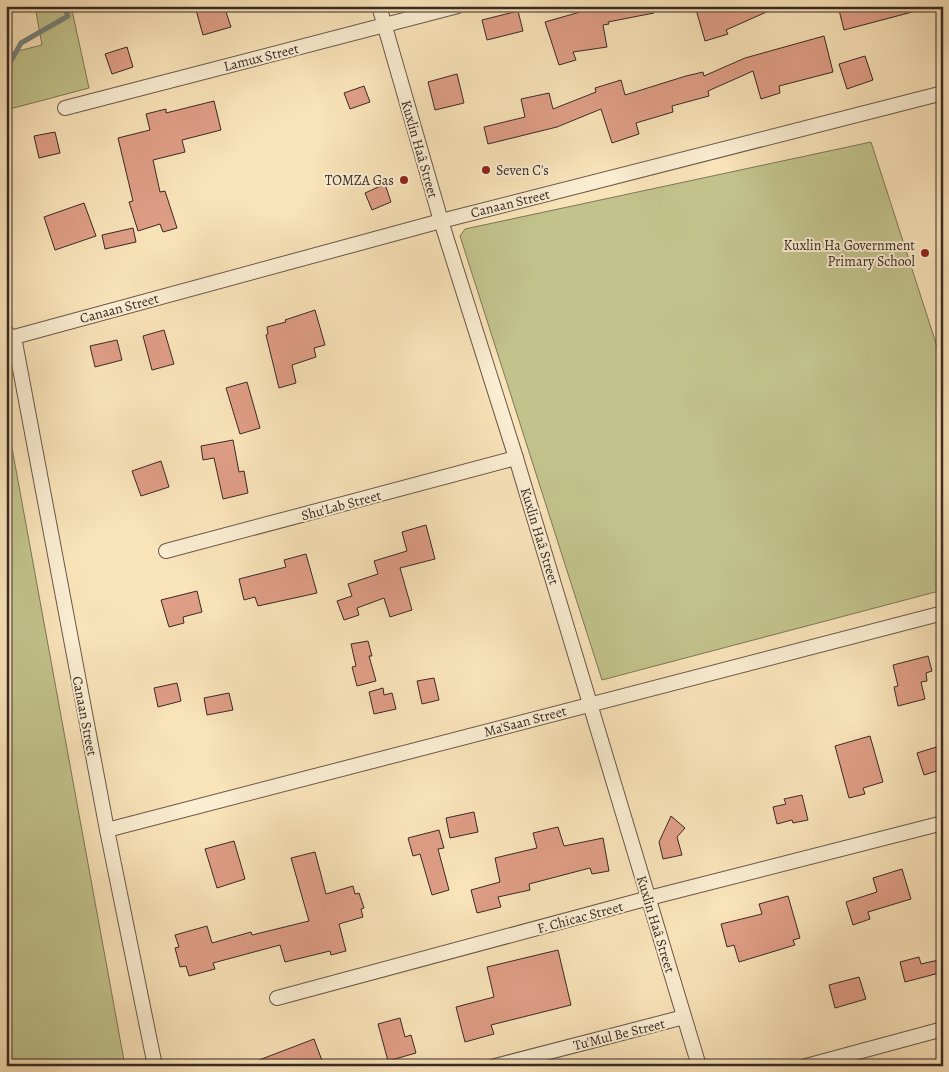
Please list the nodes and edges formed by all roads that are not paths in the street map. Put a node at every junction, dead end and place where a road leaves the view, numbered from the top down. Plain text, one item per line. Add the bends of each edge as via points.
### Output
1 (379, 6) edge
2 (458, 6) edge
3 (385, 25) junction
4 (943, 93) edge
5 (65, 108) dead end
6 (441, 221) junction
7 (10, 331) edge
8 (516, 458) junction
9 (166, 551) dead end
10 (943, 613) edge
11 (591, 704) junction
12 (943, 823) edge
13 (107, 830) junction
14 (649, 898) junction
15 (277, 998) dead end
16 (684, 1017) junction
17 (943, 1029) edge
18 (155, 1066) edge
19 (495, 1066) edge
20 (699, 1066) edge
21 (806, 1066) edge

1 - 3 street, Kuxlin Haâ Street
2 - 3 street, Lamux Street
3 - 5 street, Lamux Street
3 - 6 street, Kuxlin Haâ Street
4 - 6 street, Canaan Street
6 - 7 street, Canaan Street
6 - 8 street, Kuxlin Haâ Street
7 - 13 street, Canaan Street
8 - 9 street, Shu'Lab Street
8 - 11 street, Kuxlin Haâ Street
10 - 11 street, Ma'Saan Street
11 - 13 street, Ma'Saan Street
11 - 14 street, Kuxlin Haâ Street
12 - 14 street, F. Chicac Street
13 - 18 street, Canaan Street
14 - 15 street, F. Chicac Street
14 - 16 street, Kuxlin Haâ Street
16 - 19 street, Tu'Mul Be Street
16 - 20 street, Kuxlin Haâ Street
17 - 21 street

